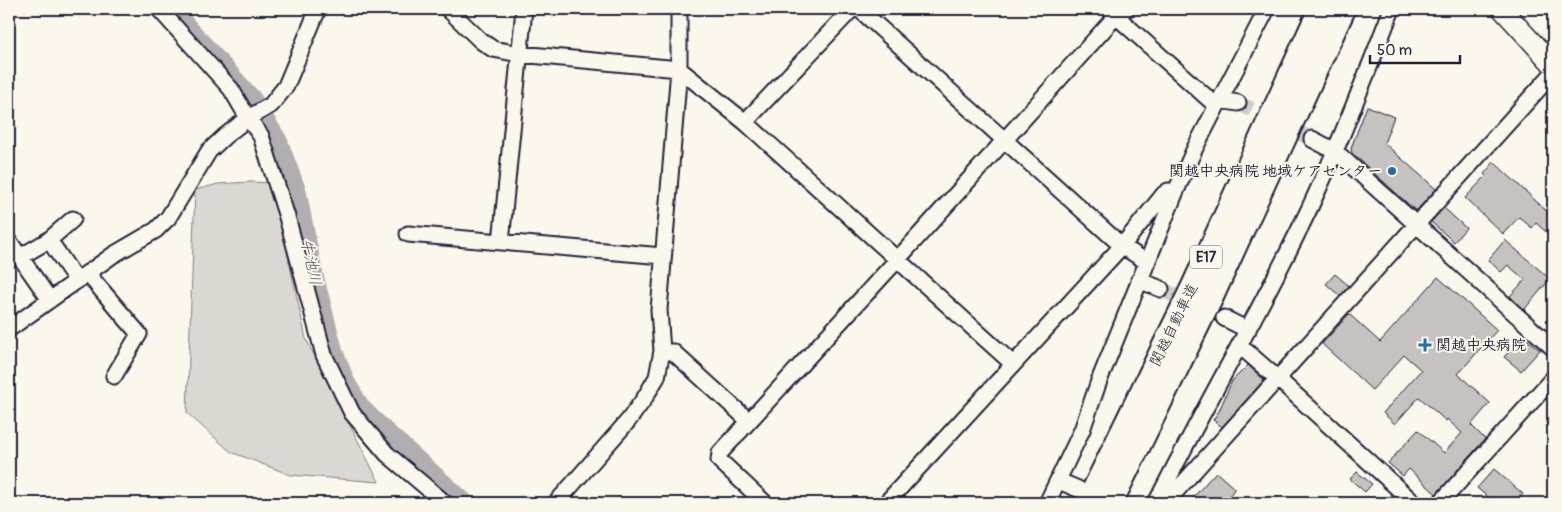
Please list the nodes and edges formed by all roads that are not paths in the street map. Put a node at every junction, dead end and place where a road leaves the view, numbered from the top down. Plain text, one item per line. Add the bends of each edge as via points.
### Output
1 (159, 9) edge
2 (318, 9) edge
3 (448, 9) edge
4 (524, 9) edge
5 (679, 9) edge
6 (852, 9) edge
7 (859, 9) edge
8 (1267, 9) edge
9 (1320, 9) edge
10 (1344, 9) edge
11 (1392, 9) edge
12 (1502, 9) edge
13 (1117, 11) edge
14 (520, 54) junction
15 (1553, 64) edge
16 (679, 69) junction
17 (1553, 74) edge
18 (1220, 100) junction
19 (1238, 103) tunnel mouth
20 (248, 118) junction
21 (745, 122) junction
22 (1004, 140) junction
23 (1312, 140) tunnel mouth
24 (1335, 151) junction
25 (1176, 191) junction
26 (73, 219) dead end
27 (1417, 225) junction
28 (408, 234) dead end
29 (49, 240) junction
30 (9, 241) edge
31 (501, 242) junction
32 (1122, 246) junction
33 (664, 256) junction
34 (20, 257) junction
35 (897, 260) junction
36 (1148, 262) junction
37 (82, 277) junction
38 (1139, 280) junction
39 (1161, 289) tunnel mouth
40 (50, 300) junction
41 (1224, 318) dead end
42 (9, 329) edge
43 (1248, 330) junction
44 (1239, 348) junction
45 (1553, 348) edge
46 (662, 351) junction
47 (1013, 364) junction
48 (114, 376) dead end
49 (1553, 378) edge
50 (1278, 380) junction
51 (749, 421) junction
52 (1059, 480) junction
53 (1083, 496) edge
54 (1156, 502) edge
55 (445, 503) edge
56 (556, 503) edge
57 (765, 503) edge
58 (886, 503) edge
59 (1048, 503) edge
60 (1111, 503) edge
61 (1414, 503) edge
62 (1440, 503) edge

1 - 20 street via 231,89
2 - 20 street via 286,86 271,105
3 - 14 street via 493,49
4 - 14 street
5 - 16 street
6 - 21 street
7 - 22 street
8 - 18 street
9 - 53 highway, 関越自動車道 / E17 via 1193,286
10 - 60 highway, 関越自動車道 / E17 via 1212,297
11 - 24 street
12 - 15 main road
13 - 18 street via 1212,102
13 - 22 street
14 - 16 street
14 - 31 street
16 - 21 street
16 - 33 street
17 - 27 street
18 - 19 street
18 - 25 street
20 - 37 street via 209,151 168,218 156,230
20 - 55 street via 261,136 287,217 324,356 352,413 388,454
21 - 35 street
22 - 32 street
22 - 35 street
23 - 24 street
24 - 27 street
24 - 43 street
25 - 32 street via 1164,194
25 - 36 street
26 - 29 street
27 - 45 street
27 - 50 street
28 - 31 street
29 - 34 street
29 - 37 street
30 - 34 street
31 - 33 street
32 - 36 street
32 - 47 street
33 - 46 street via 659,310
34 - 40 street
35 - 47 street
35 - 51 street
36 - 38 street
37 - 40 street
37 - 48 street via 139,334
38 - 39 street
38 - 52 street via 1082,430
40 - 42 street
41 - 43 street
43 - 44 street
44 - 50 street
44 - 54 street
46 - 51 street via 673,352
46 - 56 street via 657,378 644,399
47 - 58 street
49 - 62 street
50 - 54 street via 1169,500
50 - 61 street
51 - 57 street via 720,453 719,460
52 - 53 street
52 - 59 street

